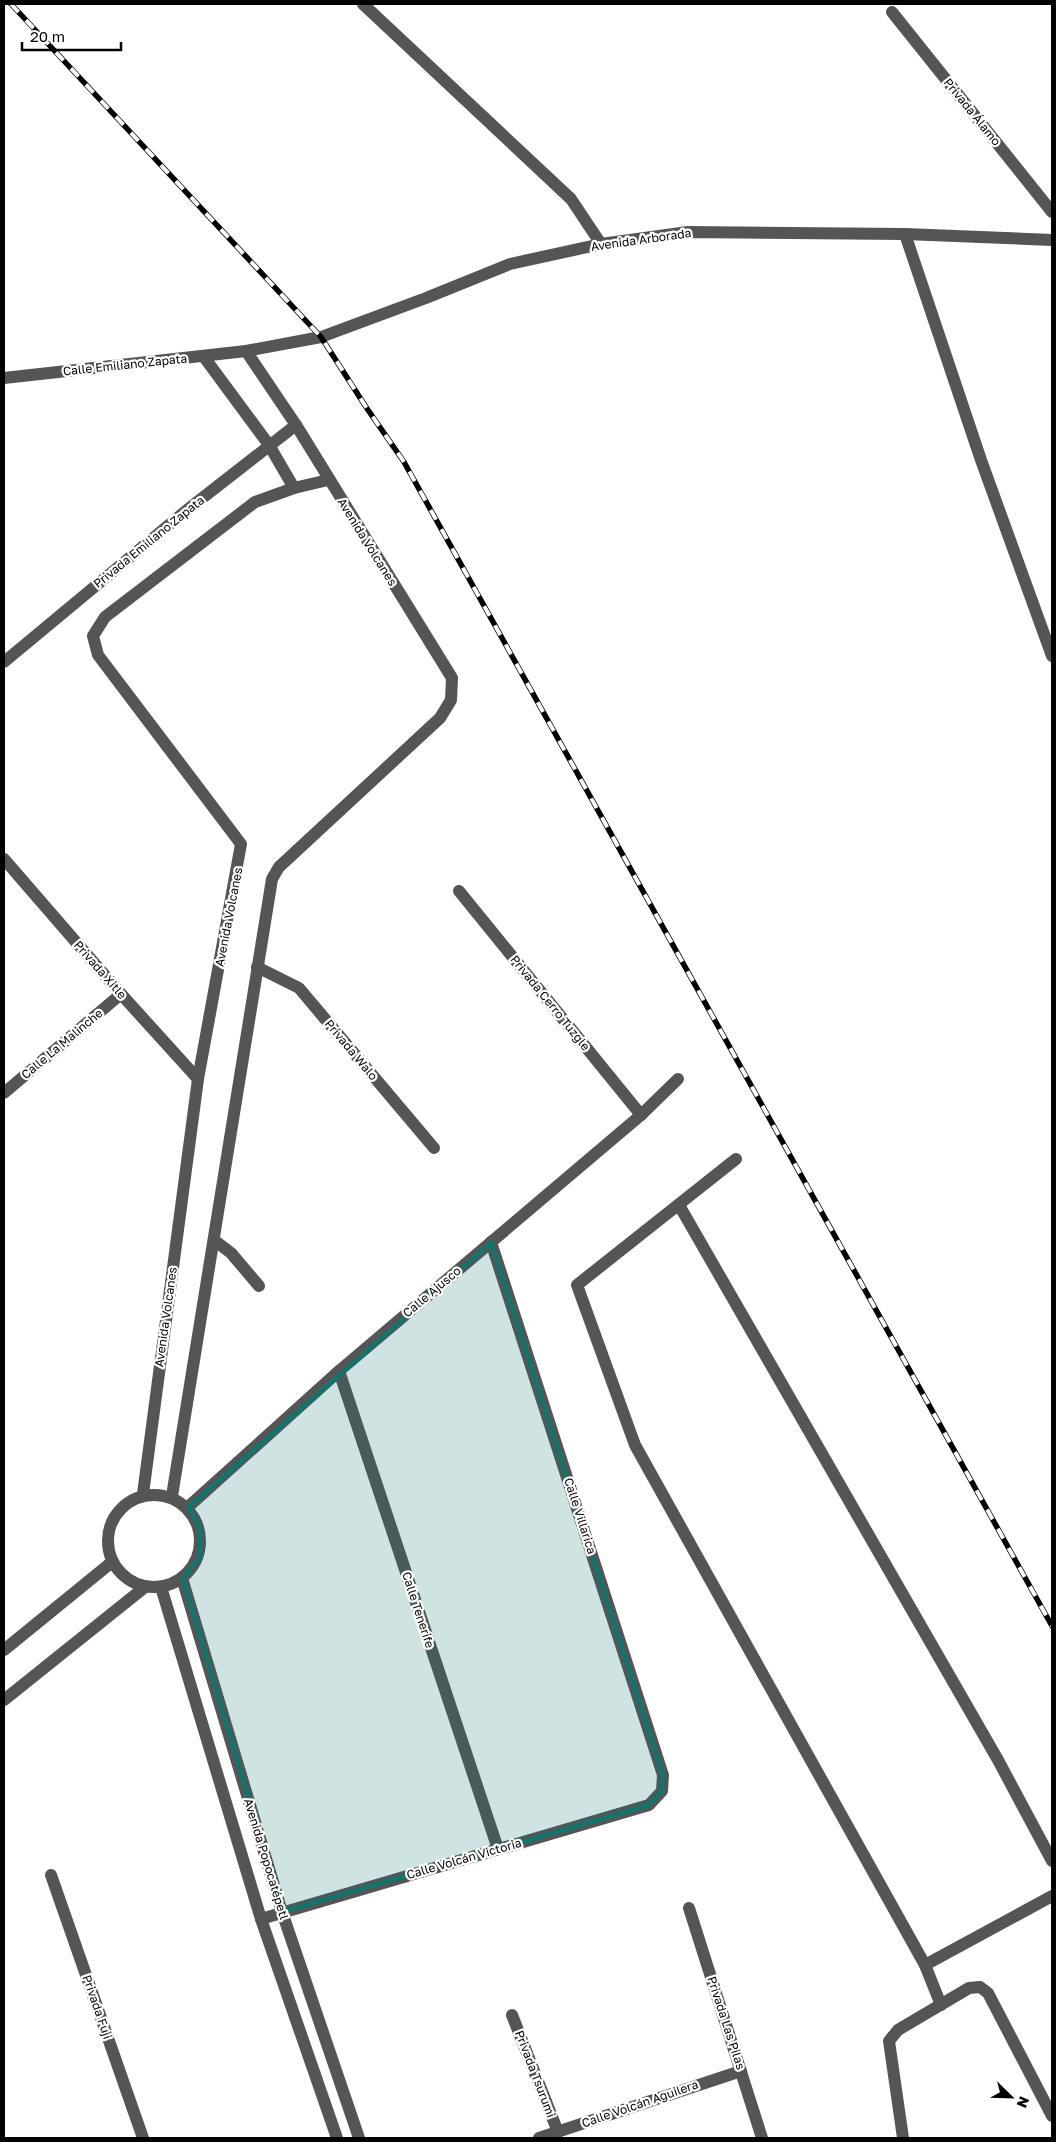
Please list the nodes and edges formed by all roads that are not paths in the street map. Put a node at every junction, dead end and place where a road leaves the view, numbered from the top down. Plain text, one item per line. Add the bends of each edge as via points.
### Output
1 (363, 4) edge
2 (892, 12) dead end
3 (1052, 212) edge
4 (905, 234) junction
5 (1052, 240) edge
6 (601, 244) junction
7 (246, 352) junction
8 (204, 357) junction
9 (4, 378) edge
10 (296, 425) junction
11 (269, 445) junction
12 (328, 480) junction
13 (294, 488) junction
14 (1052, 656) edge
15 (4, 662) edge
16 (4, 859) edge
17 (459, 891) dead end
18 (257, 967) junction
19 (121, 994) junction
20 (198, 1079) junction
21 (678, 1079) dead end
22 (4, 1092) edge
23 (641, 1115) junction
24 (434, 1148) dead end
25 (736, 1159) dead end
26 (679, 1205) junction
27 (214, 1240) junction
28 (491, 1242) junction
29 (259, 1286) dead end
30 (339, 1371) junction
31 (143, 1494) junction
32 (172, 1496) junction
33 (188, 1507) junction
34 (112, 1562) junction
35 (182, 1578) junction
36 (145, 1587) junction
37 (160, 1587) junction
38 (4, 1650) edge
39 (4, 1700) edge
40 (662, 1791) joint
41 (498, 1849) junction
42 (1052, 1861) edge
43 (52, 1875) dead end
44 (1052, 1896) edge
45 (689, 1908) dead end
46 (282, 1912) junction
47 (261, 1919) junction
48 (925, 1965) junction
49 (941, 2005) junction
50 (512, 2015) dead end
51 (741, 2070) junction
52 (1052, 2116) edge
53 (558, 2132) junction
54 (142, 2138) edge
55 (337, 2138) edge
56 (359, 2138) edge
57 (539, 2138) edge
58 (762, 2138) edge
59 (903, 2138) edge

1 - 6 street via 571,199
2 - 3 street, Privada Álamo
4 - 5 street, Avenida Arborada
4 - 6 street, Avenida Arborada via 688,232
4 - 14 street via 981,460
6 - 7 street, Avenida Arborada via 510,264 321,337
7 - 8 street, Calle Emiliano Zapata
7 - 10 street, Avenida Volcanes
8 - 9 street, Calle Emiliano Zapata
8 - 11 street
10 - 11 street, Privada Emiliano Zapata
10 - 12 street, Avenida Volcanes
11 - 13 street
11 - 15 street, Privada Emiliano Zapata
12 - 13 street, Avenida Volcanes
12 - 18 street, Avenida Volcanes via 452,678 452,700 440,718 279,867 272,880
13 - 20 street, Avenida Volcanes via 254,502 104,617 93,636 98,655 241,844
16 - 19 street, Privada Xitle
17 - 23 street, Privada Cerro Tuzgle
18 - 24 street, Privada Walo via 299,988
18 - 27 street, Avenida Volcanes
19 - 20 street, Privada Xitle
19 - 22 street, Calle La Malinche
20 - 31 street, Avenida Volcanes
21 - 23 street, Calle Ajusco
23 - 28 street, Calle Ajusco
25 - 26 street
26 - 42 street via 998,1760
26 - 48 street via 577,1285 582,1301 635,1445
27 - 29 street via 231,1253
27 - 32 street, Avenida Volcanes
28 - 30 street, Calle Ajusco
28 - 40 street, Calle Villarica via 663,1775
30 - 33 street, Calle Ajusco
30 - 41 street, Calle Tenerife
31 - 32 street
31 - 34 street via 119,1509 108,1534
32 - 33 street
33 - 35 street via 200,1530 199,1556
34 - 36 street via 125,1578
34 - 38 street
35 - 37 street
35 - 46 street, Avenida Popocatépetl
36 - 37 street
36 - 39 street
37 - 47 street, Avenida Popocatépetl
40 - 41 street, Calle Volcán Victoria via 649,1805
41 - 46 street, Calle Volcán Victoria
43 - 54 street, Privada Fuji
44 - 48 street
45 - 51 street, Privada Las Pilas
46 - 47 street, Calle Volcán Victoria
46 - 56 street, Avenida Popocatépetl
47 - 55 street, Avenida Popocatépetl
48 - 49 street
49 - 52 street via 968,1988 980,1987 988,1993
49 - 59 street via 898,2030 889,2041
50 - 53 street, Privada Tsurumi
51 - 53 street, Calle Volcán Aguilera
51 - 58 street, Privada Las Pilas
53 - 57 street, Calle Volcán Aguilera

